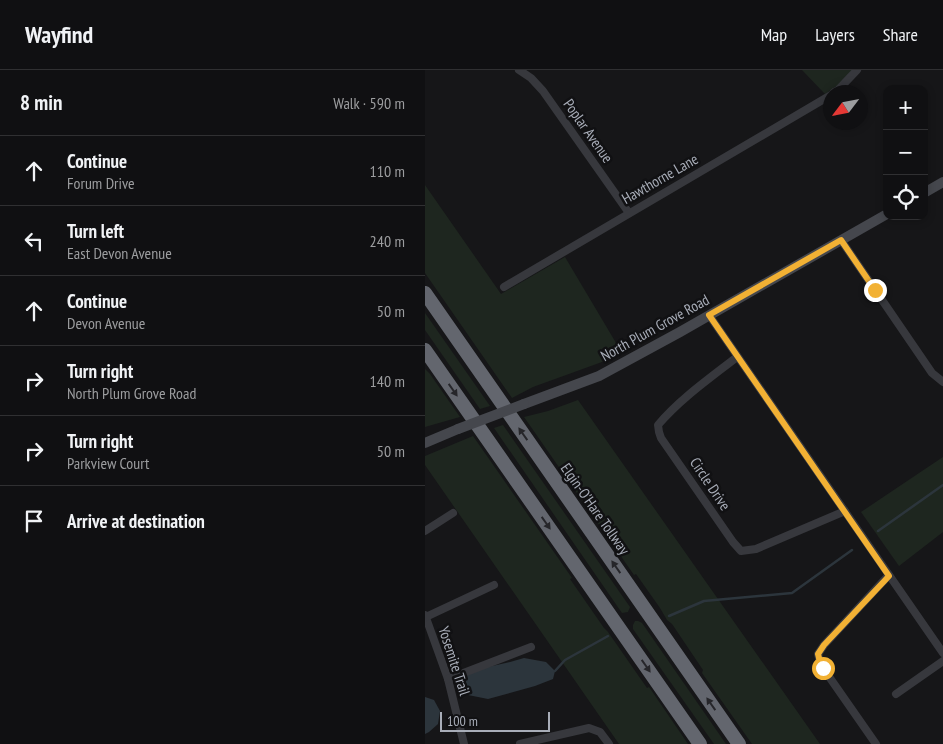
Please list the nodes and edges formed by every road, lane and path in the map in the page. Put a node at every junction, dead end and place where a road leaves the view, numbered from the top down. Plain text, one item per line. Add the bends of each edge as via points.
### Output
1 (519, 70) edge
2 (857, 70) edge
3 (844, 85) edge
4 (823, 100) edge
5 (943, 182) edge
6 (928, 191) edge
7 (629, 213) junction
8 (883, 216) edge
9 (841, 240) junction
10 (504, 287) dead end
11 (425, 293) edge
12 (709, 315) junction
13 (425, 350) edge
14 (737, 357) junction
15 (943, 382) edge
16 (425, 443) edge
17 (845, 512) junction
18 (453, 513) dead end
19 (425, 531) edge
20 (889, 576) junction
21 (494, 585) dead end
22 (425, 616) edge
23 (531, 647) dead end
24 (943, 653) edge
25 (943, 661) edge
26 (448, 679) junction
27 (896, 694) dead end
28 (464, 744) edge
29 (520, 744) edge
30 (609, 744) edge
31 (700, 744) edge
32 (739, 744) edge
33 (876, 744) edge

1 - 7 street, Poplar Avenue via 543,91
2 - 3 street
4 - 7 street, Hawthorne Lane
5 - 6 street
7 - 10 street, Hawthorne Lane
8 - 9 street, North Plum Grove Road
9 - 12 street, North Plum Grove Road
9 - 15 street via 932,373
32 -> 11 highway, Elgin-O'Hare Tollway
12 - 14 street
12 - 16 street, North Plum Grove Road, bridge via 599,376
13 -> 31 highway
14 - 17 street
14 - 17 street, Circle Drive via 658,425 661,438 733,542 741,551 756,549
17 - 20 street
18 - 19 street
20 - 24 street
20 - 33 street via 818,654 823,668
21 - 22 street
22 - 26 street, Yosemite Trail
23 - 26 street
25 - 27 street
26 - 28 street, Yosemite Trail
29 - 30 street via 589,728 600,732

